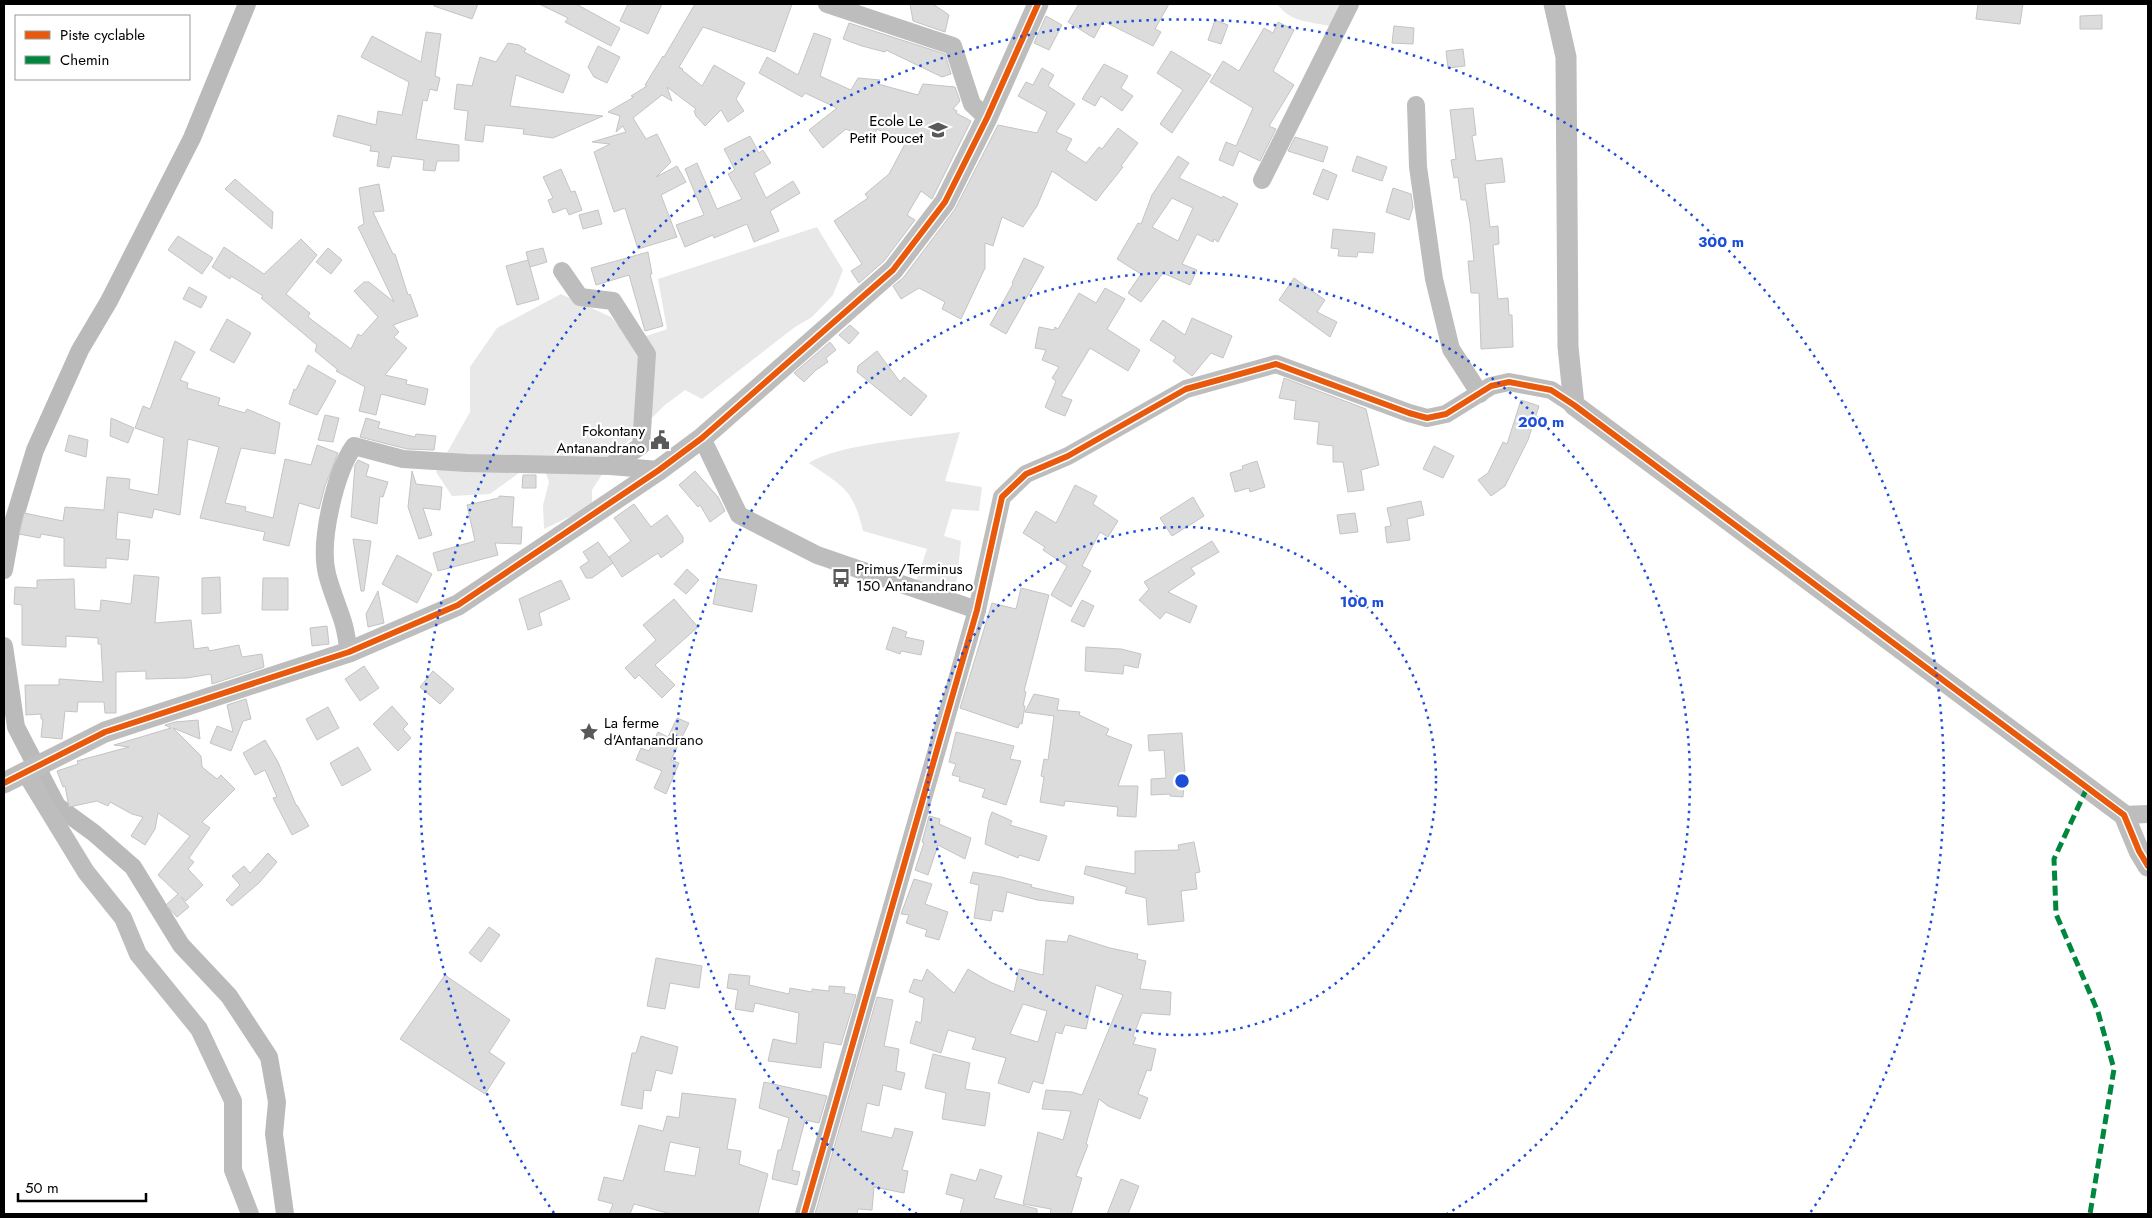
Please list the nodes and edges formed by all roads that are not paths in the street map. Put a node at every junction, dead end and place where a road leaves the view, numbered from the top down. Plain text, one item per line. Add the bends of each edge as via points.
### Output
1 (827, 4) edge
2 (1038, 4) edge
3 (1350, 4) edge
4 (1554, 4) edge
5 (1416, 105) dead end
6 (987, 118) junction
7 (1262, 180) dead end
8 (562, 271) dead end
9 (1480, 394) junction
10 (1574, 405) junction
11 (702, 438) junction
12 (610, 466) junction
13 (659, 470) junction
14 (977, 610) junction
15 (349, 652) junction
16 (25, 772) junction
17 (4, 783) edge
18 (2148, 814) edge
19 (2124, 815) junction
20 (2148, 866) edge
21 (250, 1214) edge
22 (804, 1214) edge

1 - 6 street via 953,46 972,104
2 - 6 street
3 - 7 street
4 - 10 street via 1566,57 1568,346
5 - 9 street via 1418,167 1434,279 1451,349
6 - 11 street via 944,202 893,270
8 - 12 street via 580,297 613,301 647,354 641,446
9 - 10 street via 1491,386 1509,382 1550,390
9 - 14 street via 1446,414 1427,418 1276,364 1186,389 1068,456 1026,474 1002,497
10 - 19 street
11 - 13 street
11 - 14 street via 738,515 818,555
12 - 13 street
12 - 15 street via 403,459 354,446 334,492 325,546 327,573 344,623
13 - 15 street via 458,605
14 - 22 street
15 - 16 street via 105,732
16 - 17 street
16 - 21 street via 86,872 123,918 138,954 199,1029 233,1101 233,1170
18 - 19 street
19 - 20 street

